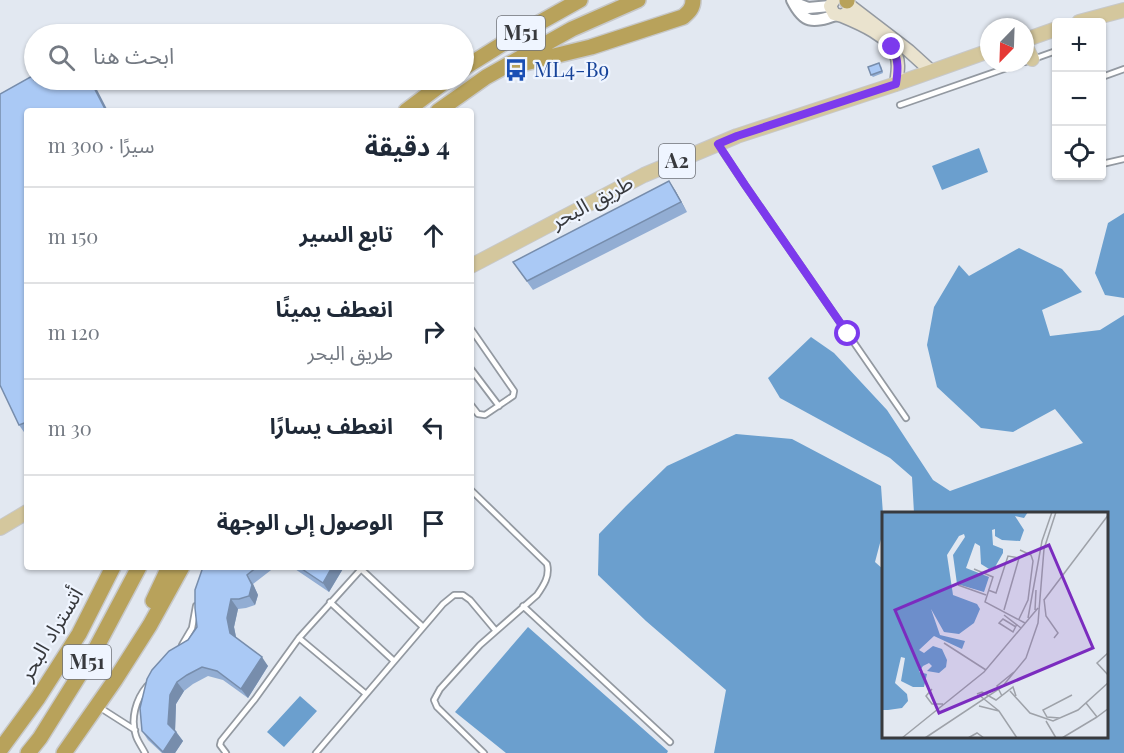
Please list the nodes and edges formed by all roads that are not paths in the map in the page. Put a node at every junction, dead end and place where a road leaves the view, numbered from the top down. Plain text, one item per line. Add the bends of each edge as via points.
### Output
1 (580, 0) edge
2 (638, 0) edge
3 (693, 0) edge
4 (793, 1) edge
5 (839, 5) edge
6 (1124, 10) edge
7 (1094, 18) edge
8 (1052, 30) edge
9 (1034, 37) edge
10 (1052, 52) edge
11 (980, 54) edge
12 (1034, 58) edge
13 (474, 62) edge
14 (501, 68) junction
15 (1124, 69) edge
16 (932, 70) junction
17 (994, 72) edge
18 (1106, 75) edge
19 (896, 84) junction
20 (474, 86) edge
21 (434, 90) edge
22 (468, 90) edge
23 (900, 105) dead end
24 (410, 108) edge
25 (442, 108) edge
26 (718, 144) junction
27 (1124, 159) edge
28 (1106, 163) edge
29 (474, 264) edge
30 (474, 333) edge
31 (474, 373) edge
32 (499, 406) junction
33 (474, 409) edge
34 (906, 418) dead end
35 (474, 493) edge
36 (24, 514) edge
37 (0, 528) edge
38 (111, 570) edge
39 (138, 570) edge
40 (168, 570) edge
41 (180, 570) edge
42 (360, 570) edge
43 (364, 570) edge
44 (197, 602) edge
45 (330, 602) junction
46 (524, 606) junction
47 (423, 627) junction
48 (496, 631) junction
49 (299, 638) junction
50 (179, 648) edge
51 (394, 661) junction
52 (116, 680) junction
53 (149, 684) edge
54 (366, 694) junction
55 (98, 706) junction
56 (135, 730) junction
57 (670, 742) dead end
58 (0, 750) edge
59 (28, 753) edge
60 (64, 753) edge
61 (145, 753) edge
62 (226, 753) edge
63 (316, 753) edge
64 (484, 753) edge

1 - 13 highway, M51
2 - 14 highway, M51 via 572,29
3 - 14 highway via 690,12 683,16 591,47
4 - 5 street via 808,8
5 - 16 main road
5 - 19 main road via 892,47 898,61
6 - 7 main road
8 - 9 main road
10 - 12 lane
11 - 16 main road, طريق البحر / A2
14 - 20 highway, M51
15 - 18 lane
16 - 19 main road, طريق البحر / A2
17 - 23 lane
19 - 26 main road, طريق البحر / A2
21 - 24 highway
22 - 25 highway, M51
26 - 29 main road, طريق البحر / A2 via 644,175
26 - 34 lane
27 - 28 lane
30 - 32 lane via 514,391
31 - 32 lane
32 - 33 lane via 485,415
35 - 46 lane via 548,564 542,588
36 - 37 main road
38 - 58 highway, أتستراد البحر / M51 via 73,643
39 - 59 highway, أتستراد البحر / M51 via 95,650
40 - 52 highway
41 - 52 highway
42 - 45 lane
43 - 47 lane
44 - 50 lane via 192,628
45 - 49 lane
45 - 51 lane
46 - 48 lane
46 - 57 lane
47 - 48 lane via 454,595 463,595
47 - 51 lane
48 - 64 lane via 434,700 436,707
49 - 54 lane
49 - 62 lane via 221,741
51 - 54 lane
52 - 55 highway
53 - 56 lane via 133,713
54 - 63 lane
55 - 56 lane
55 - 60 highway
56 - 61 lane

